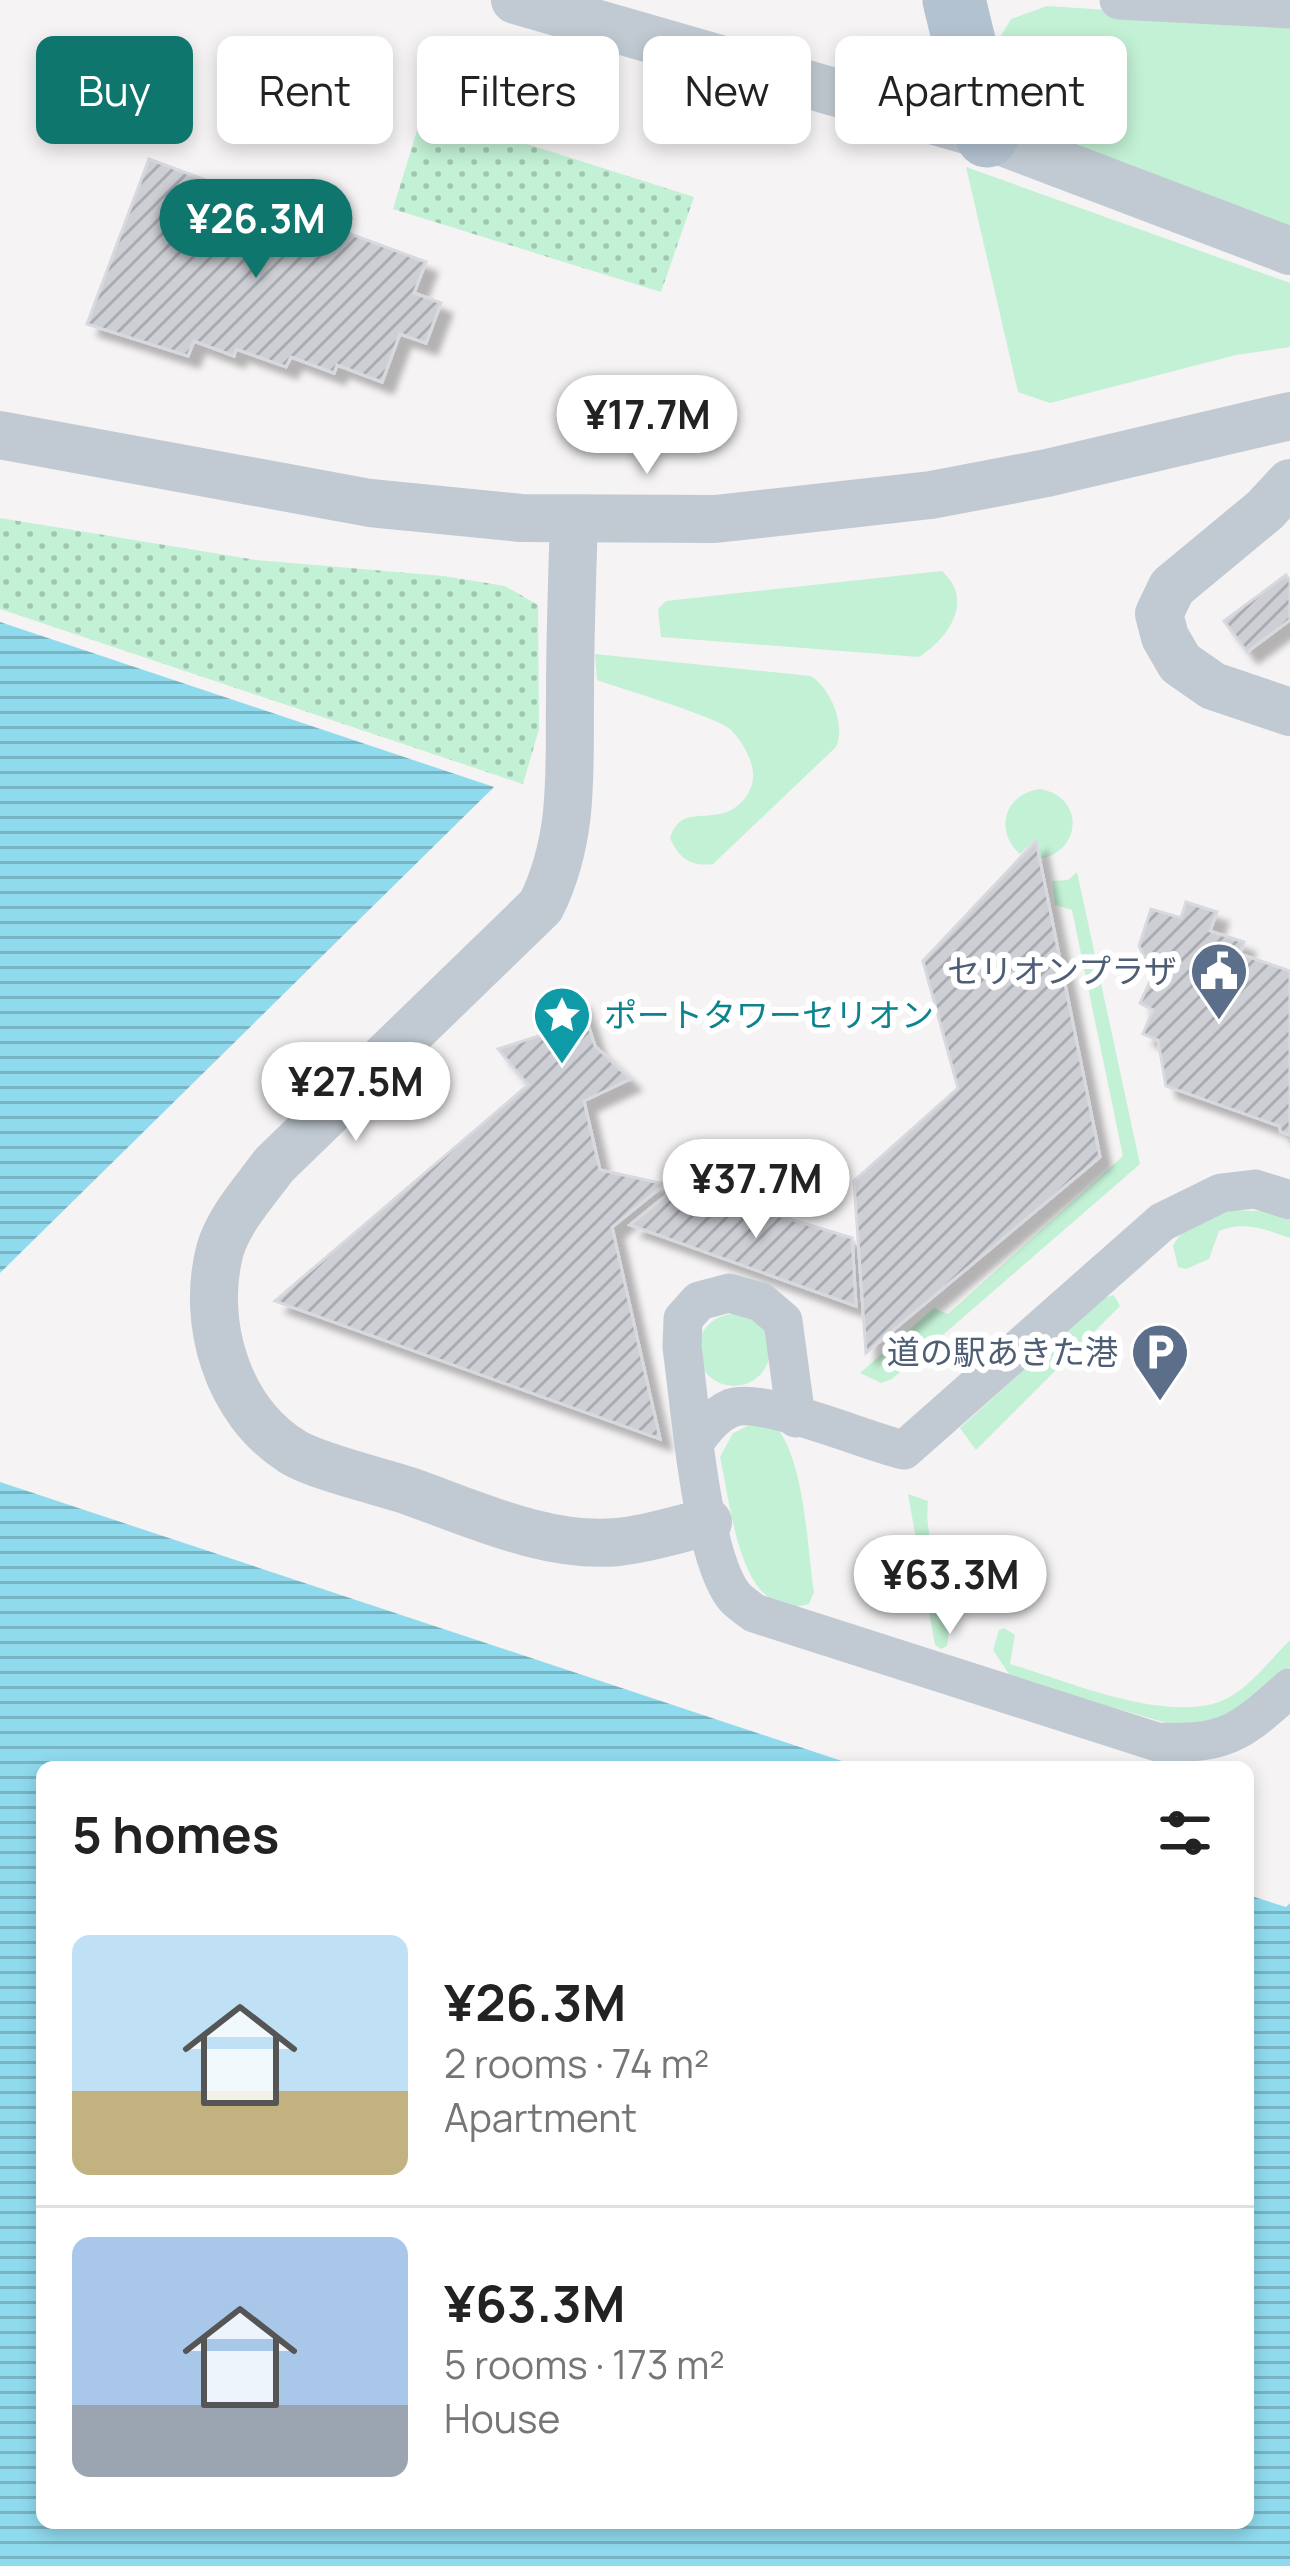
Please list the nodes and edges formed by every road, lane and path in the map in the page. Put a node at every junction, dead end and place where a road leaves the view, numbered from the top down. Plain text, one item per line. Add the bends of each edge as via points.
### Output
1 (515, 0) edge
2 (954, 0) edge
3 (1119, 0) edge
4 (1290, 10) edge
5 (963, 36) edge
6 (835, 92) edge
7 (1008, 144) edge
8 (1290, 251) edge
9 (1290, 416) edge
10 (0, 435) edge
11 (1290, 483) edge
12 (574, 519) junction
13 (1290, 712) edge
14 (1290, 1200) edge
15 (796, 1418) junction
16 (696, 1440) junction
17 (707, 1522) junction
18 (1290, 1688) edge

1 - 6 street
2 - 5 main road
3 - 4 street
7 - 8 street
9 - 12 street via 931,495 715,519
10 - 12 street via 370,503
11 - 13 street via 1172,587 1159,614 1180,663 1213,686
12 - 17 street via 570,765 559,868 541,906 274,1165 240,1211 221,1246 212,1298 217,1340 232,1382 293,1452 570,1540 617,1542
14 - 15 street via 1255,1189 1221,1192 1162,1222 904,1450
15 - 16 street via 761,1405 734,1406
15 - 16 street via 783,1321 761,1302 729,1293 699,1301 683,1319
16 - 17 street
17 - 18 street via 717,1565 754,1613 1157,1742 1199,1744 1234,1734

